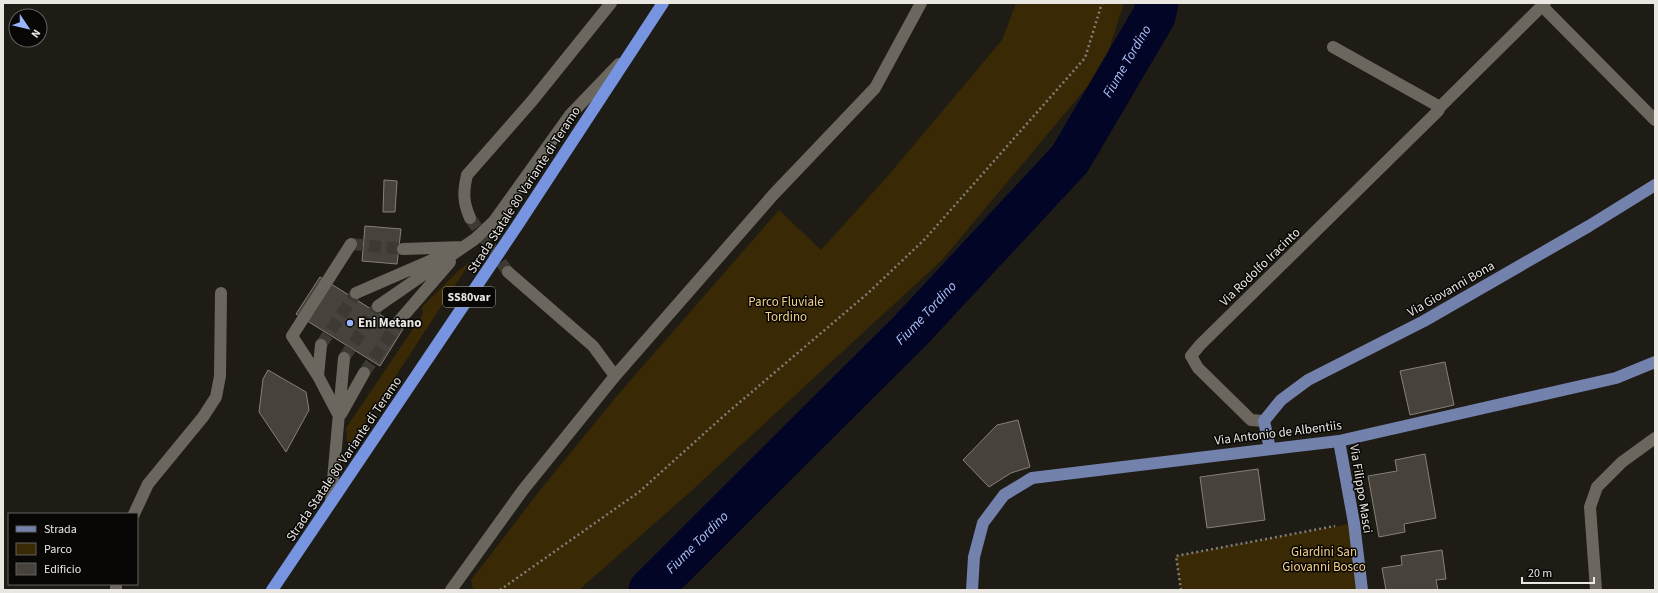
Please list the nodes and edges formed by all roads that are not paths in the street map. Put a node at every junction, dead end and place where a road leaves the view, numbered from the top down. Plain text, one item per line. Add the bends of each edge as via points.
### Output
1 (611, 3) edge
2 (663, 3) edge
3 (921, 3) edge
4 (1544, 4) edge
5 (1333, 47) dead end
6 (631, 52) junction
7 (1440, 107) junction
8 (1655, 120) edge
9 (1655, 185) edge
10 (470, 218) tunnel mouth
11 (351, 244) dead end
12 (463, 247) junction
13 (403, 249) tunnel mouth
14 (508, 272) tunnel mouth
15 (221, 293) dead end
16 (356, 293) tunnel mouth
17 (378, 306) tunnel mouth
18 (399, 321) tunnel mouth
19 (321, 345) tunnel mouth
20 (344, 358) tunnel mouth
21 (1655, 362) edge
22 (364, 373) tunnel mouth
23 (318, 376) junction
24 (615, 376) junction
25 (339, 416) junction
26 (1264, 421) junction
27 (1655, 438) edge
28 (1339, 441) junction
29 (1270, 449) junction
30 (331, 502) junction
31 (134, 513) edge
32 (272, 590) edge
33 (451, 590) edge
34 (972, 590) edge
35 (1362, 590) edge
36 (1596, 590) edge

1 - 10 street via 532,102 467,175 464,191
2 - 6 highway, Strada Statale 80 Variante di Teramo / SS80var
3 - 24 street via 875,88 773,195
4 - 7 street, Via Rodolfo Iracinto
4 - 8 street
5 - 7 street
6 - 12 street via 570,115 494,221
6 - 30 highway, Strada Statale 80 Variante di Teramo / SS80var via 518,226
7 - 26 street, Via Rodolfo Iracinto via 1200,345 1192,356 1198,368 1250,420
9 - 26 main road, Via Giovanni Bona via 1424,321 1308,380 1281,400
11 - 23 street via 292,336
12 - 13 street
12 - 16 street
12 - 17 street
12 - 18 street
14 - 24 street via 593,346
15 - 31 street via 220,376 216,397 148,484
19 - 23 street
20 - 25 street
21 - 28 main road, Via Antonio de Albentiis via 1616,378
22 - 25 street
23 - 25 street
24 - 33 street via 523,490
25 - 30 street
26 - 29 main road
27 - 36 street via 1622,462 1597,487 1590,507
28 - 29 main road, Via Antonio de Albentiis
28 - 35 main road, Via Filippo Masci via 1354,523
29 - 34 main road, Via Antonio de Albentiis via 1032,478 1004,495 983,523 974,557
30 - 32 highway, Strada Statale 80 Variante di Teramo / SS80var

